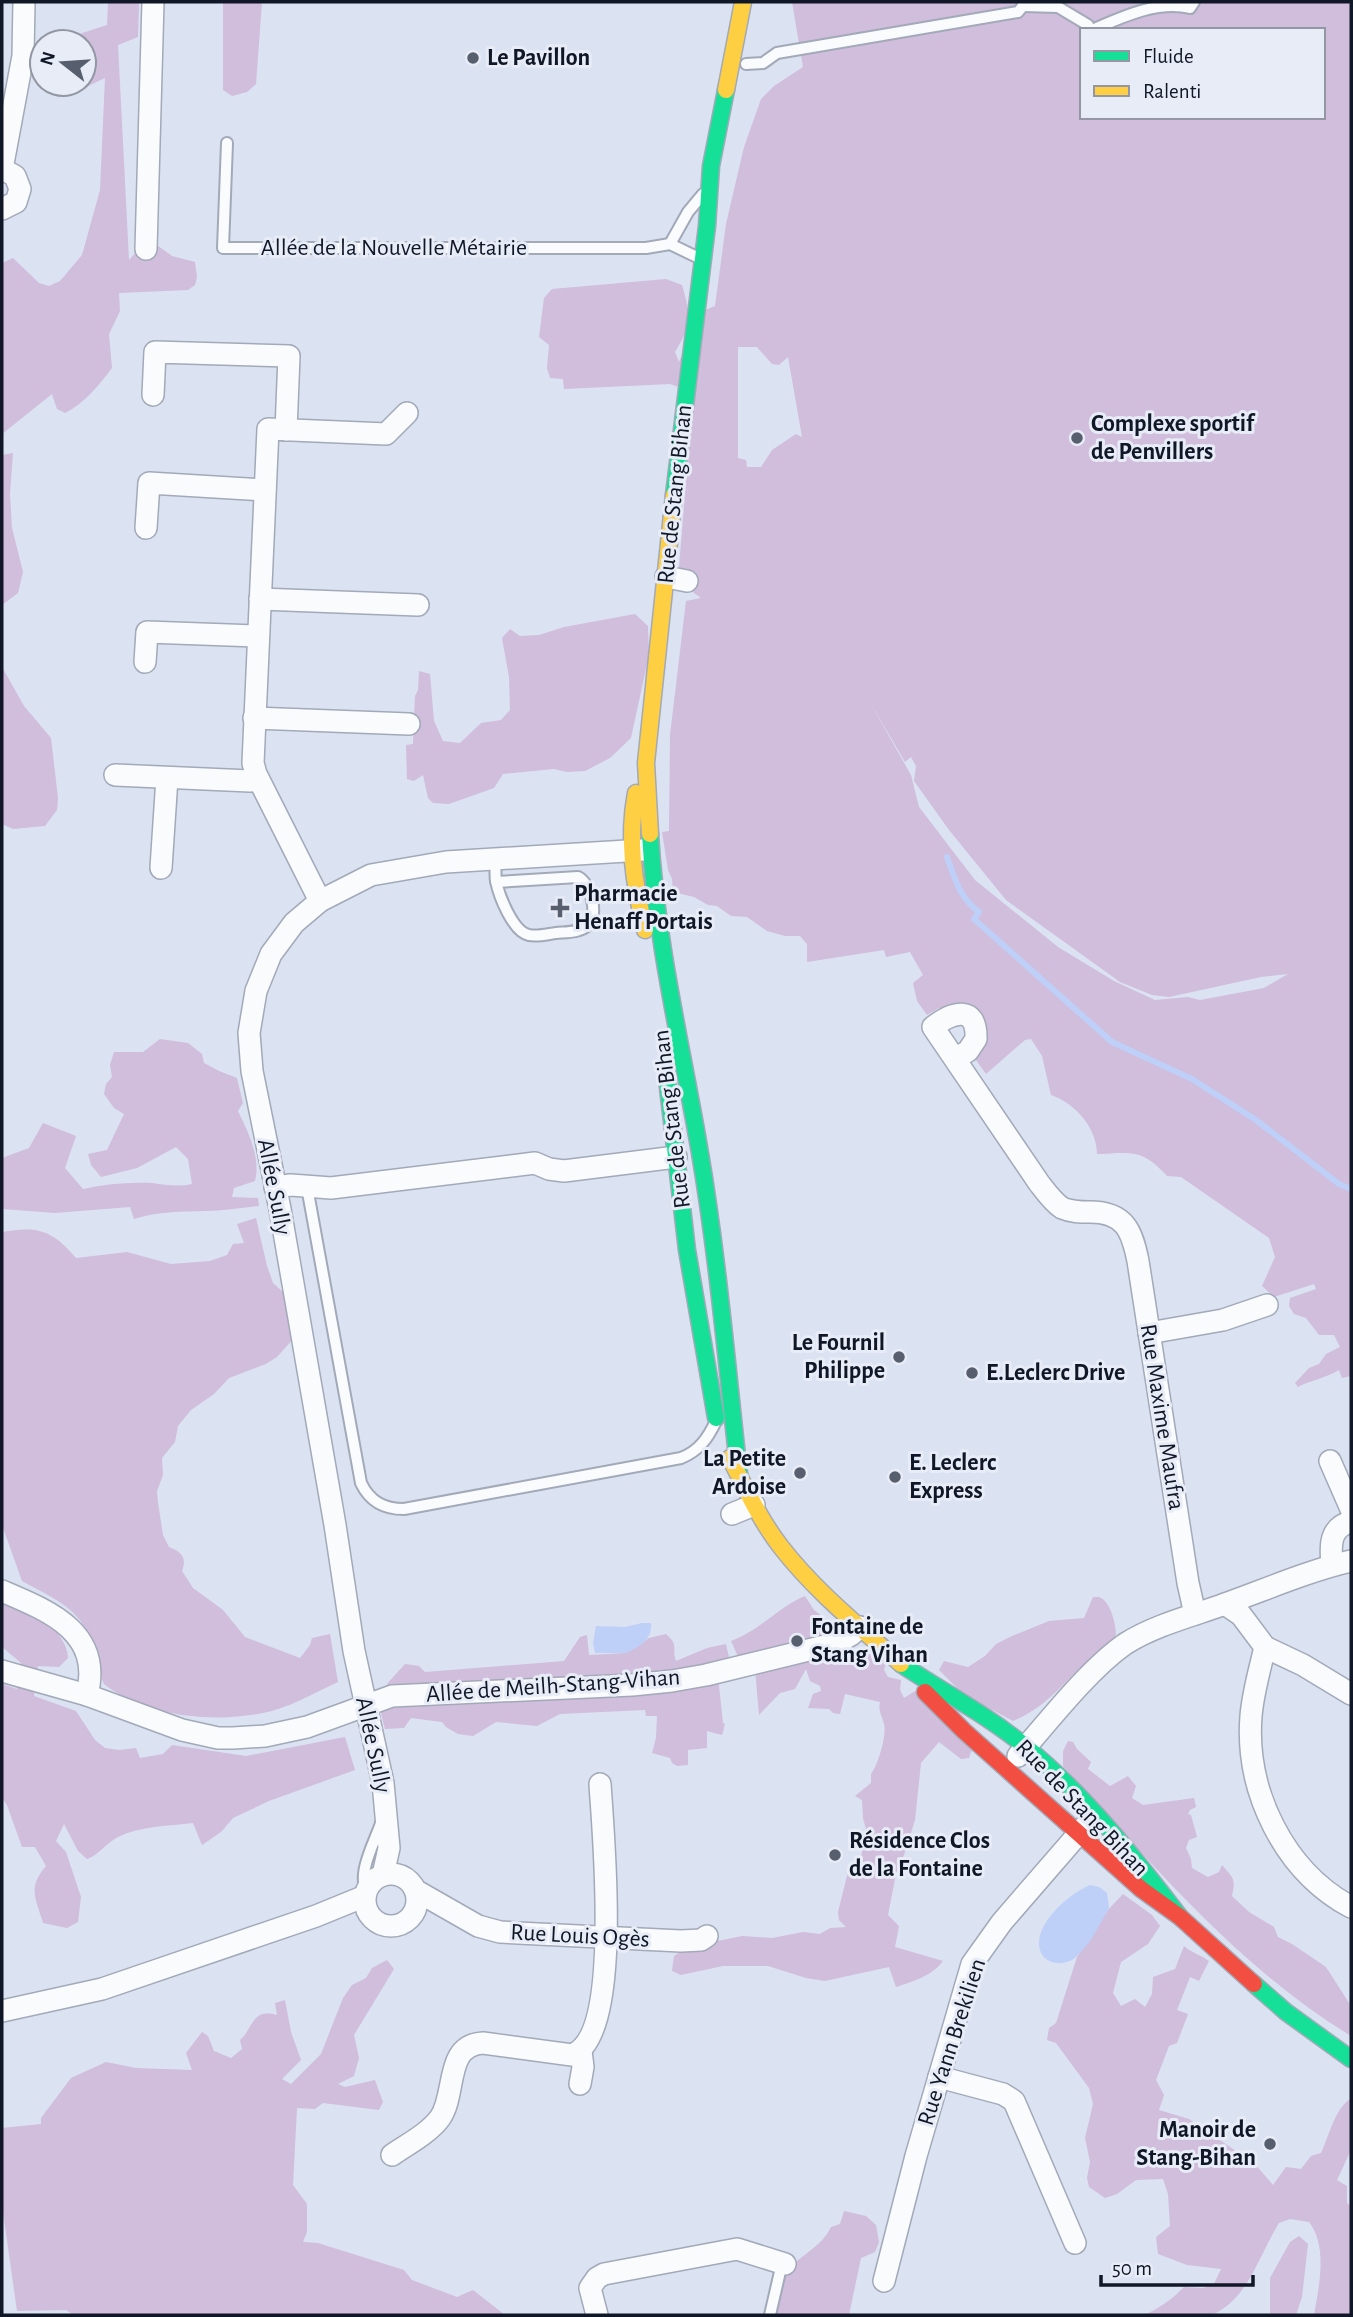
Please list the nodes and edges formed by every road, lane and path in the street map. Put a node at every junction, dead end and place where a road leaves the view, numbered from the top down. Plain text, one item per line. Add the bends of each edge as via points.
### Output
1 (23, 2) edge
2 (153, 2) edge
3 (743, 2) edge
4 (1194, 2) edge
5 (1023, 4) edge
6 (757, 14) dead end
7 (1090, 27) edge
8 (739, 62) junction
9 (227, 143) dead end
10 (2, 169) edge
11 (709, 188) junction
12 (2, 209) edge
13 (707, 226) junction
14 (670, 244) junction
15 (146, 249) dead end
16 (702, 260) junction
17 (153, 395) dead end
18 (407, 414) dead end
19 (286, 430) junction
20 (265, 490) junction
21 (146, 528) dead end
22 (260, 598) junction
23 (418, 605) dead end
24 (258, 636) junction
25 (145, 662) dead end
26 (254, 718) junction
27 (409, 724) dead end
28 (115, 775) dead end
29 (167, 778) junction
30 (258, 779) junction
31 (640, 850) junction
32 (495, 860) junction
33 (161, 869) dead end
34 (496, 883) junction
35 (320, 901) junction
36 (660, 921) joint
37 (663, 1040) dead end
38 (955, 1059) dead end
39 (666, 1066) joint
40 (676, 1157) junction
41 (275, 1187) junction
42 (307, 1188) junction
43 (710, 1218) junction
44 (687, 1250) junction
45 (1267, 1305) dead end
46 (1149, 1333) junction
47 (716, 1421) junction
48 (1330, 1461) dead end
49 (739, 1474) junction
50 (754, 1505) junction
51 (1351, 1509) edge
52 (732, 1514) dead end
53 (1351, 1522) edge
54 (1341, 1562) edge
55 (2, 1591) edge
56 (1225, 1604) junction
57 (1195, 1614) junction
58 (860, 1627) junction
59 (1265, 1647) junction
60 (902, 1665) junction
61 (2, 1671) edge
62 (1351, 1694) edge
63 (86, 1695) junction
64 (364, 1704) junction
65 (1026, 1747) junction
66 (1007, 1769) junction
67 (600, 1784) dead end
68 (386, 1807) junction
69 (1079, 1833) junction
70 (1136, 1860) junction
71 (405, 1888) junction
72 (367, 1900) junction
73 (1351, 1907) edge
74 (1180, 1917) junction
75 (707, 1936) dead end
76 (607, 1937) junction
77 (2, 2011) edge
78 (581, 2051) junction
79 (1351, 2059) edge
80 (939, 2077) junction
81 (580, 2084) dead end
82 (392, 2155) dead end
83 (1075, 2243) dead end
84 (784, 2263) joint
85 (884, 2281) dead end
86 (597, 2315) edge
87 (769, 2315) edge

1 - 10 street via 23,56
2 - 15 street
3 - 8 street, Rue de Stang Bihan
4 - 7 lane via 1190,8 1172,2 1150,6
5 - 7 lane via 1058,7
5 - 8 lane via 1018,12 777,52 763,63
6 - 8 street, Rue de Stang Bihan
8 - 11 street, Rue de Stang Bihan via 715,138
8 - 13 street, Rue de Stang Bihan via 719,189
9 - 14 lane, Allée de la Nouvelle Métairie via 223,248 646,248
10 - 12 street via 15,176 20,189 16,202
11 - 13 street, Rue de Stang Bihan
11 - 14 lane via 688,212
13 - 16 street, Rue de Stang Bihan
14 - 16 lane
16 - 31 street, Rue de Stang Bihan via 677,579 646,763 633,806
17 - 19 street via 155,352 289,356
18 - 19 street via 386,434
19 - 20 street via 268,429
20 - 21 street via 149,482
20 - 22 street
22 - 23 street
22 - 24 street
24 - 25 street via 146,632
24 - 26 street
26 - 27 street
26 - 30 street via 253,763
28 - 29 street
29 - 30 street
29 - 33 street
30 - 35 street
31 - 32 street, Allée Sully
31 - 36 street via 649,897
31 - 37 street, Rue de Stang Bihan via 632,878 650,952
32 - 34 lane
32 - 35 street, Allée Sully via 388,871
34 - 34 lane via 512,921 530,936 578,931 593,917 590,894 578,877
35 - 41 street, Allée Sully via 294,923 271,954 250,1021 252,1071
36 - 43 street, Rue de Stang Bihan
38 - 46 street, Rue Maxime Maufra via 1056,1203 1070,1210 1106,1213 1127,1227 1135,1244
39 - 40 street, Rue de Stang Bihan
39 - 43 street via 679,1091 694,1189
40 - 42 street via 564,1171 535,1163
40 - 44 street, Rue de Stang Bihan
41 - 42 street
41 - 64 street, Allée Sully
42 - 47 lane via 359,1475 364,1490 380,1505 404,1509 681,1458 696,1450
43 - 44 street
43 - 49 street, Rue de Stang Bihan
44 - 47 street, Rue de Stang Bihan
45 - 46 street via 1223,1320
46 - 57 street, Rue Maxime Maufra
47 - 49 street, Rue de Stang Bihan
48 - 51 street
49 - 50 street, Rue de Stang Bihan
50 - 52 street
50 - 58 street, Rue de Stang Bihan via 799,1569
53 - 54 street via 1334,1533 1331,1543
54 - 56 street
55 - 63 street via 52,1614 72,1630 88,1657 91,1677
56 - 57 street
56 - 59 street via 1241,1615
57 - 65 street via 1118,1649
58 - 60 street, Rue de Stang Bihan
58 - 64 street, Allée de Meilh-Stang-Vihan via 837,1643 672,1681 392,1696
59 - 62 street
59 - 73 street via 1251,1717 1251,1750 1260,1794 1271,1822 1294,1857 1328,1892
60 - 65 street, Rue de Stang Bihan
60 - 66 street, Rue de Stang Bihan via 944,1712
61 - 63 street, Allée de Meilh-Stang-Vihan
63 - 64 street, Allée de Meilh-Stang-Vihan via 182,1730 225,1738 307,1727
64 - 68 street, Allée Sully
65 - 66 street
65 - 70 street, Rue de Stang Bihan
66 - 69 street, Rue de Stang Bihan
67 - 76 street
68 - 71 street, Allée Sully
68 - 72 lane, Allée Sully via 362,1879
69 - 70 street via 1087,1824 1121,1857
69 - 74 street, Rue de Stang Bihan
69 - 80 street, Rue Yann Brekilien via 976,1957
70 - 74 street, Rue de Stang Bihan
71 - 72 street via 371,1883
71 - 72 street via 407,1920 393,1926 379,1924
71 - 76 street, Rue Louis Ogès via 478,1926 500,1932
72 - 77 street via 102,1989
74 - 79 street, Rue de Stang Bihan via 1286,2011
75 - 76 street, Rue Louis Ogès via 681,1941
76 - 78 street via 592,2034
78 - 81 street
78 - 82 street via 563,2055 470,2045 455,2065 439,2120
80 - 83 street via 1014,2101
80 - 85 street, Rue Yann Brekilien
84 - 86 street via 737,2249 604,2274 590,2288
84 - 87 lane

